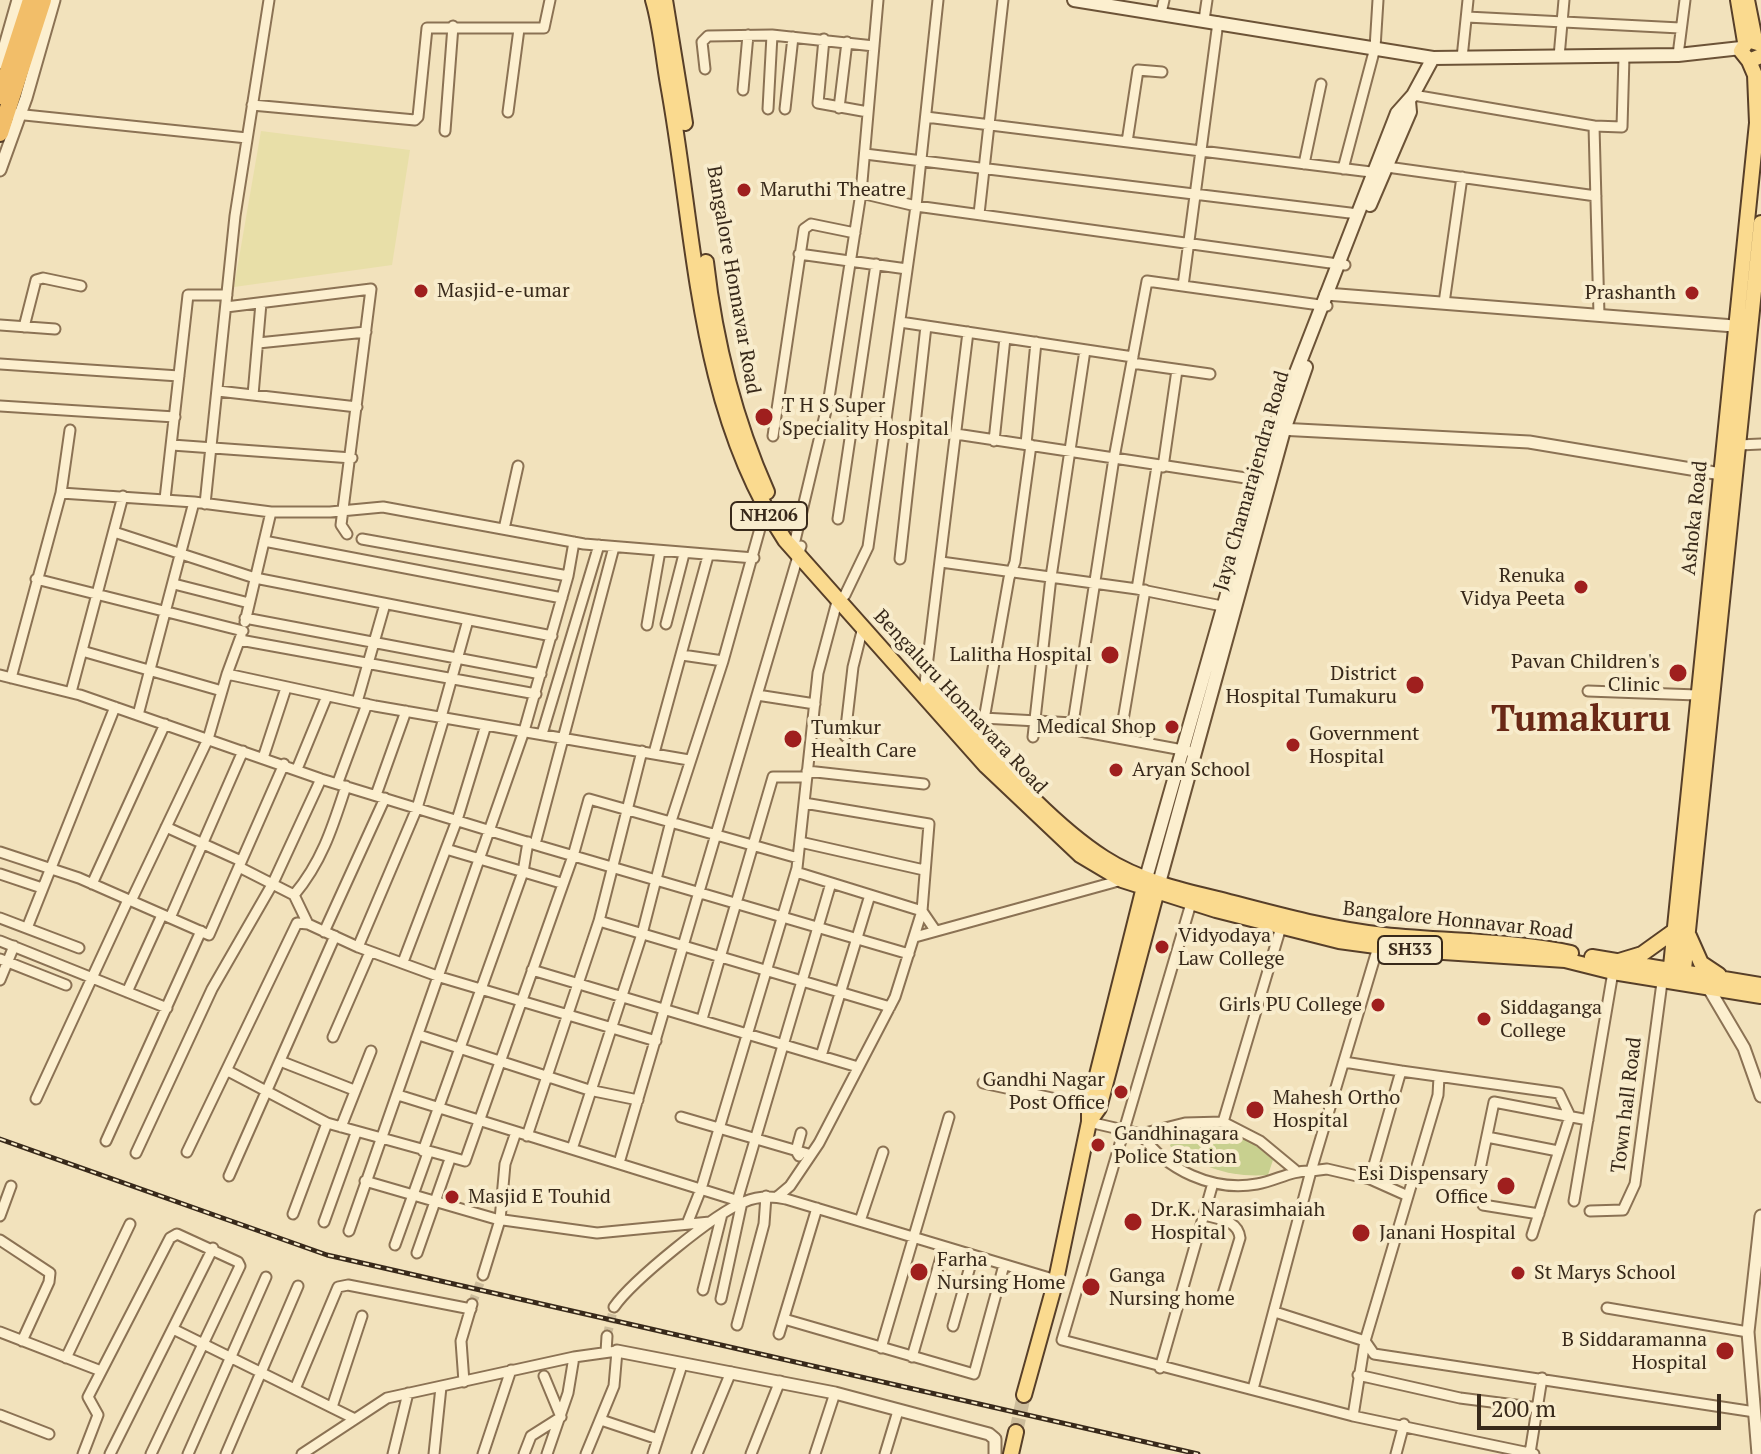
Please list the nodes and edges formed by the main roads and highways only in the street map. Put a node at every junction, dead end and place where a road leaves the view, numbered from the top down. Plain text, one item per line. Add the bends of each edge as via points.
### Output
1 (31, 0) edge
2 (43, 0) edge
3 (653, 0) edge
4 (665, 0) edge
5 (1076, 0) edge
6 (1738, 0) edge
7 (1747, 0) edge
8 (1140, 5) edge
9 (1162, 6) edge
10 (1750, 43) edge
11 (1433, 58) junction
12 (1755, 59) edge
13 (3, 68) edge
14 (0, 96) edge
15 (0, 133) edge
16 (688, 166) junction
17 (1382, 171) junction
18 (1760, 234) edge
19 (1342, 264) junction
20 (1756, 328) edge
21 (1279, 429) junction
22 (842, 597) junction
23 (908, 671) junction
24 (1188, 751) junction
25 (1151, 885) junction
26 (1193, 898) junction
27 (1681, 932) junction
28 (1614, 967) junction
29 (1672, 976) junction
30 (1725, 979) junction
31 (1761, 985) edge
32 (1761, 996) edge
33 (1024, 1395) tunnel mouth
34 (1016, 1432) tunnel mouth
35 (1011, 1454) edge

1 - 13 highway
2 - 15 highway via 14,114
3 - 16 main road, NH206
4 - 16 main road, Bangalore Honnavar Road / NH206
5 - 8 main road
6 - 10 main road via 1739,27
7 - 10 main road
8 - 9 main road
9 - 11 main road via 1211,21
10 - 11 main road via 1678,55
10 - 12 main road via 1743,57
11 - 17 main road, Jaya Chamarajendra Road via 1397,113
12 - 27 main road, Ashoka Road via 1757,123 1697,695
13 - 14 highway
16 - 22 main road, Bangalore Honnavar Road / NH206 via 724,364 749,453 767,502 797,548
17 - 19 main road, Jaya Chamarajendra Road
17 - 19 main road, Jaya Chamarajendra Road via 1358,214
18 - 20 main road, Ashoka Road
19 - 21 main road, Jaya Chamarajendra Road
20 - 27 main road, Ashoka Road
21 - 24 main road, Jaya Chamarajendra Road
21 - 24 main road, Jaya Chamarajendra Road via 1222,606
22 - 23 main road, Bangalore Honnavar Road / NH206
22 - 23 main road, Bengaluru Honnavara Road / NH206 via 863,627
23 - 25 main road, Bangalore Honnavar Road / NH206 via 1088,847
23 - 25 main road, Bengaluru Honnavara Road / NH206 via 986,766 1080,855 1122,880
24 - 25 main road, Jaya Chamarajendra Road
25 - 26 main road, Bangalore Honnavar Road / SH33
25 - 33 main road
26 - 28 main road, Bangalore Honnavar Road / SH33 via 1384,935 1519,944
26 - 28 main road, SH33 via 1281,927 1378,947
27 - 28 main road
27 - 29 main road, Ashoka Road
27 - 30 main road via 1701,963
28 - 29 main road, Bangalore Honnavar Road / SH33
29 - 30 main road
29 - 32 main road
30 - 31 main road
34 - 35 main road

